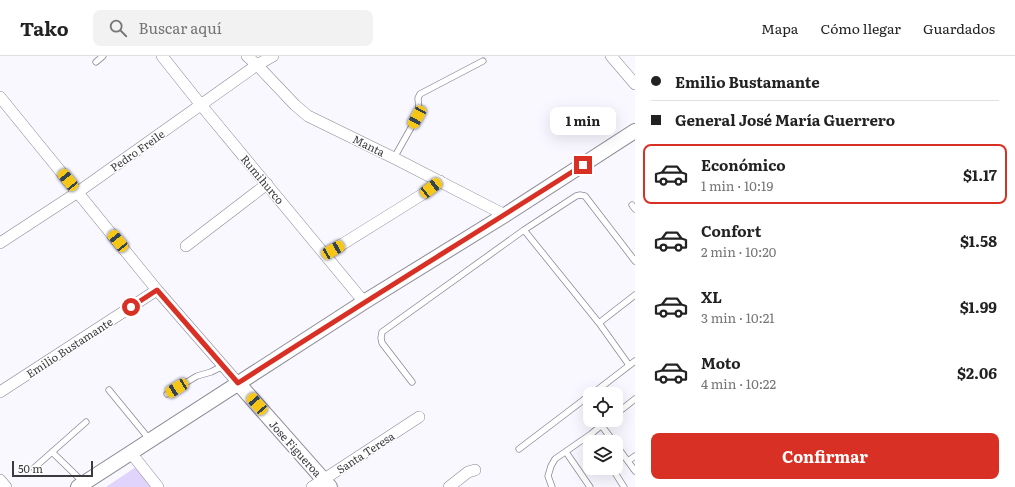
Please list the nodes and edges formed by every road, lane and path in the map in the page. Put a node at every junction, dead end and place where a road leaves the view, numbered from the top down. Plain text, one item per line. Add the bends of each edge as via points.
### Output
1 (103, 56) edge
2 (162, 56) edge
3 (247, 56) edge
4 (274, 56) edge
5 (611, 56) edge
6 (483, 61) dead end
7 (96, 62) dead end
8 (257, 65) junction
9 (635, 84) edge
10 (0, 97) edge
11 (201, 105) junction
12 (635, 131) edge
13 (394, 158) junction
14 (440, 181) junction
15 (267, 184) junction
16 (78, 192) junction
17 (505, 215) junction
18 (524, 230) junction
19 (0, 243) edge
20 (186, 246) dead end
21 (325, 255) junction
22 (635, 261) edge
23 (157, 290) junction
24 (635, 295) edge
25 (364, 302) junction
26 (599, 323) junction
27 (635, 361) edge
28 (630, 365) junction
29 (223, 366) junction
30 (412, 382) dead end
31 (238, 383) junction
32 (601, 387) edge
33 (109, 390) dead end
34 (0, 392) edge
35 (167, 394) dead end
36 (635, 399) edge
37 (583, 401) edge
38 (623, 408) edge
39 (419, 417) dead end
40 (86, 422) dead end
41 (599, 427) edge
42 (603, 427) edge
43 (591, 434) joint
44 (609, 435) edge
45 (150, 440) junction
46 (520, 449) dead end
47 (52, 452) junction
48 (566, 452) junction
49 (132, 453) junction
50 (623, 454) edge
51 (635, 456) edge
52 (628, 461) junction
53 (34, 468) dead end
54 (475, 470) dead end
55 (635, 471) edge
56 (616, 475) edge
57 (0, 480) edge
58 (327, 483) edge
59 (81, 485) edge
60 (6, 487) edge
61 (158, 487) edge
62 (312, 487) edge
63 (449, 487) edge
64 (552, 487) edge
65 (590, 487) edge
66 (624, 487) edge

1 - 7 lane
2 - 11 street, Rumihurco
3 - 8 street, Manta
4 - 8 street, Pedro Freile
5 - 9 street
6 - 13 lane via 420,94 417,117
8 - 11 street, Pedro Freile
8 - 13 street, Manta via 308,116
10 - 16 street, Jose Figueroa
11 - 15 street, Rumihurco
11 - 16 street, Pedro Freile
12 - 17 street
13 - 14 street, Manta
14 - 17 street, Manta
14 - 21 street
15 - 20 street
15 - 21 street, Rumihurco
16 - 19 street, Pedro Freile
16 - 23 street, Jose Figueroa
17 - 25 street
18 - 22 lane via 576,196 585,196
18 - 26 lane
18 - 30 lane via 382,332 382,343
21 - 25 street, Rumihurco
23 - 29 street, Jose Figueroa
23 - 34 street, Emilio Bustamante
24 - 26 lane
25 - 31 street
26 - 28 lane
27 - 28 lane
28 - 32 lane
29 - 31 street, Jose Figueroa
29 - 35 lane via 197,376
31 - 45 street
31 - 58 street, Jose Figueroa
33 - 45 lane
36 - 38 lane
37 - 46 lane
39 - 58 street, Santa Teresa
40 - 47 lane
41 - 43 lane
42 - 44 lane
43 - 48 lane
45 - 49 street
47 - 53 lane
47 - 59 lane
48 - 64 lane via 555,459 551,466 548,476
48 - 65 lane
49 - 59 street
49 - 61 street
50 - 52 lane
51 - 52 lane
52 - 55 lane
54 - 63 street via 468,472
56 - 66 lane
57 - 60 street
58 - 62 street, Santa Teresa

